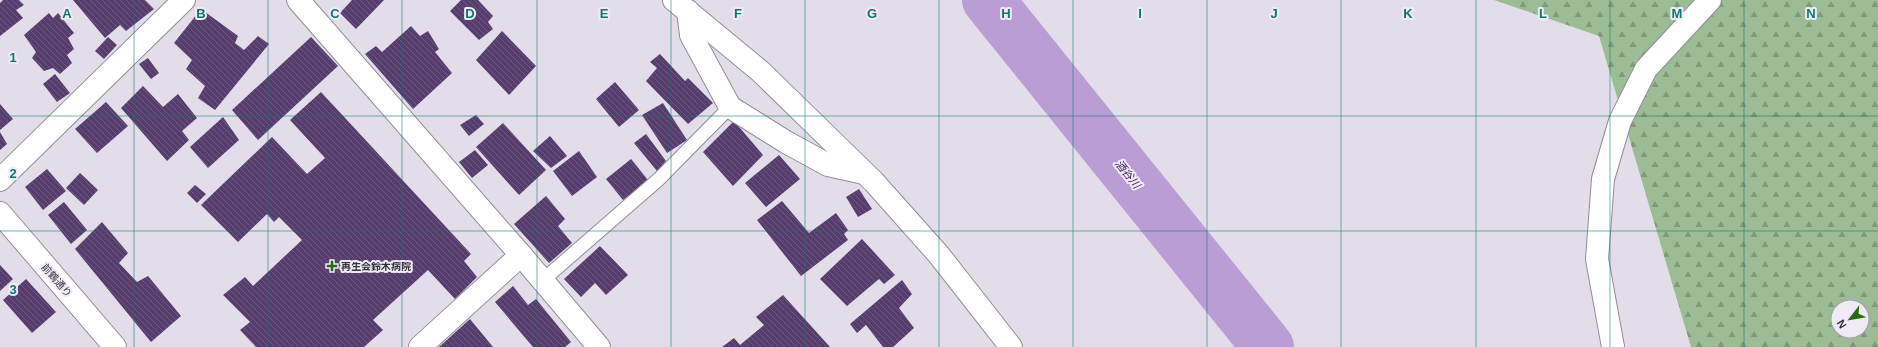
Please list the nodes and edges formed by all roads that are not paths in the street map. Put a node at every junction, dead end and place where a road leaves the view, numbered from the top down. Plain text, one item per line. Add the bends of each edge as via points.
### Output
1 (184, 0) edge
2 (298, 0) edge
3 (1710, 0) edge
4 (681, 6) edge
5 (730, 107) junction
6 (864, 173) junction
7 (0, 180) edge
8 (0, 213) edge
9 (521, 255) junction
10 (543, 280) junction
11 (115, 347) edge
12 (420, 347) edge
13 (599, 347) edge
14 (1011, 347) edge
15 (1613, 347) edge

1 - 7 street
2 - 9 street
3 - 15 street via 1646,70 1620,121 1603,178 1597,258
4 - 5 street via 691,35
4 - 6 street via 760,71
5 - 6 street via 828,165
5 - 10 lane via 659,179
6 - 14 street via 939,255
8 - 11 street, 前鶴通り
9 - 10 street
9 - 12 street
10 - 13 street

